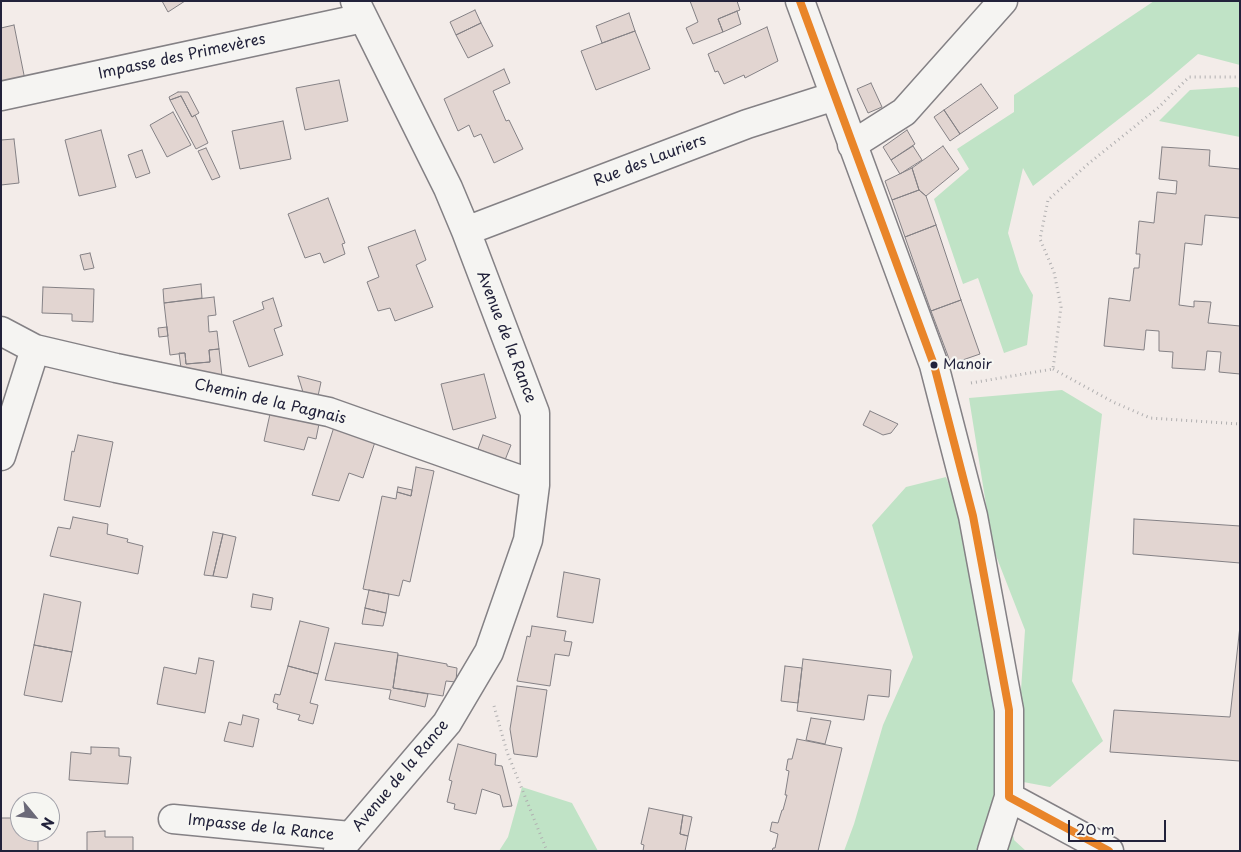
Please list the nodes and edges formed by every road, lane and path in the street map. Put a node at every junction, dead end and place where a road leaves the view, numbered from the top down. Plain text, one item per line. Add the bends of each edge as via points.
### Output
1 (800, 1) edge
2 (1003, 1) edge
3 (359, 10) edge
4 (1240, 77) edge
5 (1, 96) edge
6 (835, 96) junction
7 (852, 145) junction
8 (466, 231) junction
9 (1, 331) edge
10 (35, 349) junction
11 (1053, 369) junction
12 (941, 389) junction
13 (1240, 424) edge
14 (1, 456) edge
15 (535, 485) junction
16 (482, 664) junction
17 (1009, 797) junction
18 (173, 819) dead end
19 (344, 844) edge
20 (547, 851) edge
21 (992, 851) edge
22 (1109, 851) edge

1 - 6 street
2 - 7 street via 904,112
3 - 5 street, Impasse des Primevères
3 - 8 street, Avenue de la Rance via 448,188
4 - 11 path via 1189,77 1159,107 1048,200 1040,239 1054,272 1061,307
6 - 7 street
6 - 8 street, Rue des Lauriers via 747,124
7 - 12 street
8 - 15 street, Avenue de la Rance via 535,413
9 - 10 street, Chemin de la Pagnais
10 - 14 street
10 - 15 street, Chemin de la Pagnais via 329,412
11 - 12 path
11 - 13 path via 1112,402 1150,418
12 - 17 street via 973,516 1009,710
15 - 16 street, Avenue de la Rance via 528,540
16 - 19 street, Avenue de la Rance via 447,723
16 - 20 path via 506,752
17 - 21 street
17 - 22 street
18 - 19 street, Impasse de la Rance

